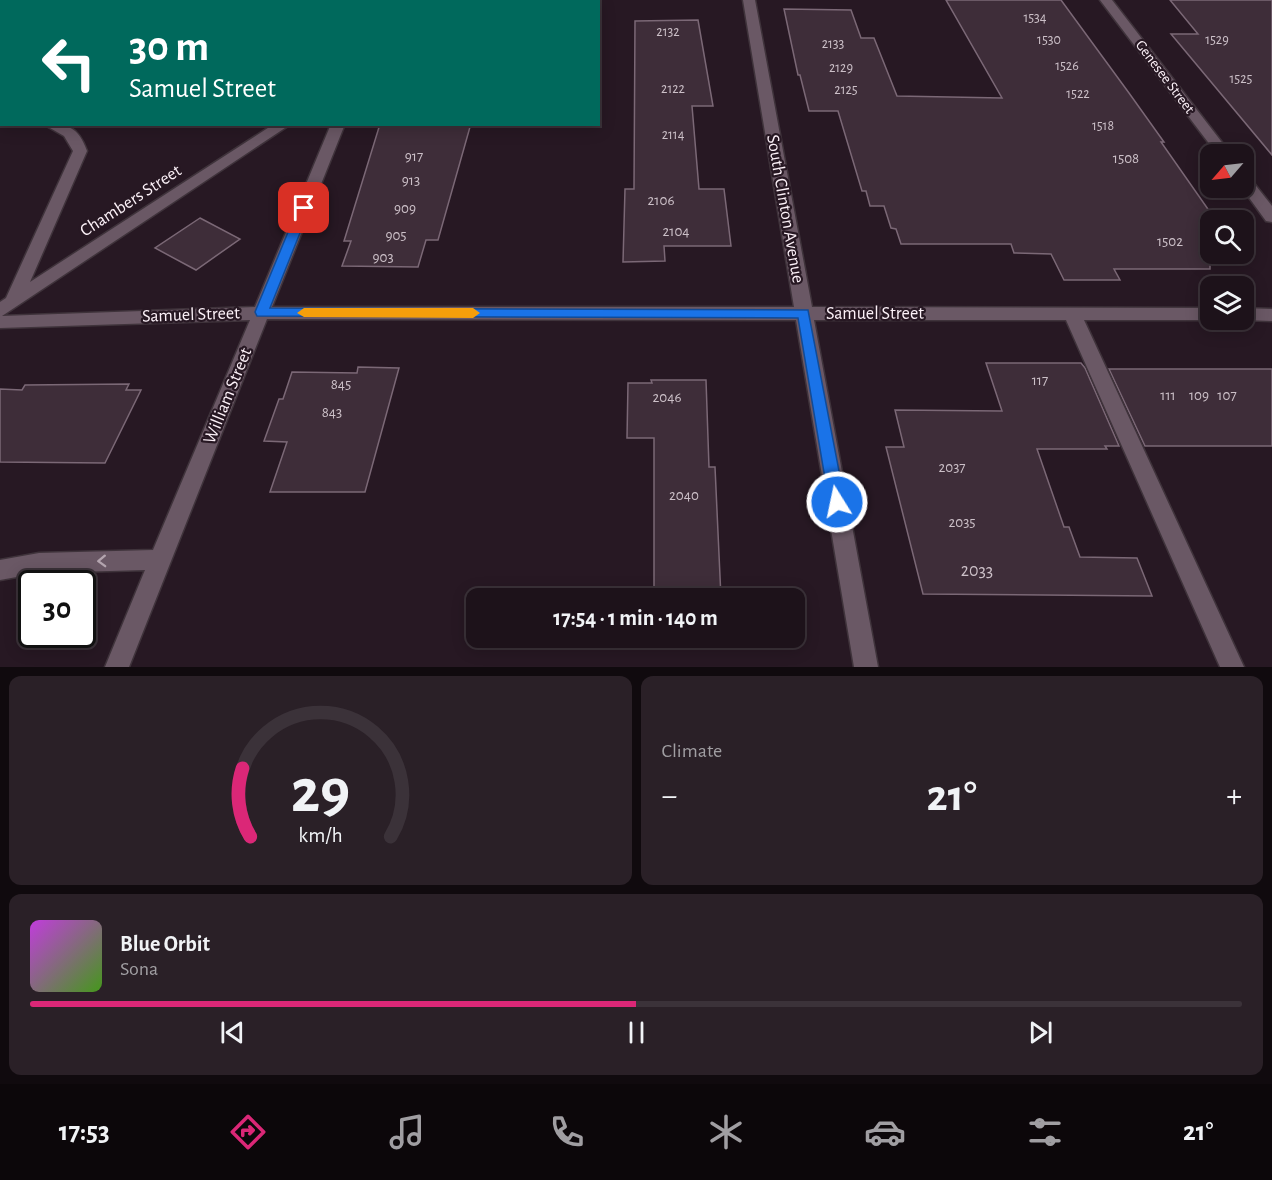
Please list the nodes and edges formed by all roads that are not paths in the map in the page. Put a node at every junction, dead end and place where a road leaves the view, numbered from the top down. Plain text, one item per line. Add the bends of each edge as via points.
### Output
1 (749, 0) edge
2 (1106, 0) edge
3 (57, 126) edge
4 (281, 126) edge
5 (337, 126) edge
6 (1216, 144) edge
7 (1254, 193) edge
8 (1272, 217) edge
9 (6, 307) edge
10 (262, 312) junction
11 (804, 314) junction
12 (1072, 314) junction
13 (1200, 314) edge
14 (1254, 314) edge
15 (1272, 315) edge
16 (0, 322) edge
17 (161, 560) junction
18 (0, 570) edge
19 (117, 667) edge
20 (866, 667) edge
21 (1232, 667) edge

1 - 11 street, South Clinton Avenue
2 - 6 street, Genesee Street
3 - 9 street via 67,129 77,140 80,151
4 - 9 street, Chambers Street
5 - 10 street, William Street
7 - 8 street
10 - 11 street, Samuel Street
10 - 16 street, Samuel Street
10 - 17 street, William Street
11 - 12 street, Samuel Street
11 - 20 street, South Clinton Avenue
12 - 13 street, Samuel Street
12 - 21 street
14 - 15 street
17 -> 18 street via 39,563
17 - 19 street, William Street

